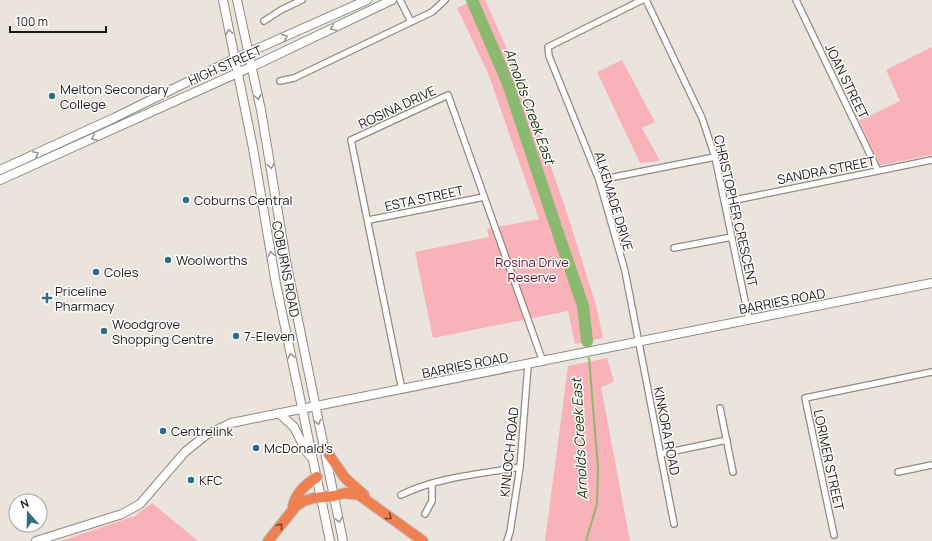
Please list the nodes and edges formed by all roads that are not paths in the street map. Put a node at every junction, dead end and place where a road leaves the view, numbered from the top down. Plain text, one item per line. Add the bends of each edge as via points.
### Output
1 (223, 0) edge
2 (237, 0) edge
3 (302, 0) edge
4 (367, 0) edge
5 (392, 0) edge
6 (400, 0) edge
7 (445, 0) edge
8 (642, 0) edge
9 (646, 0) edge
10 (796, 0) edge
11 (630, 2) edge
12 (264, 21) dead end
13 (411, 22) junction
14 (250, 52) junction
15 (234, 59) junction
16 (252, 66) junction
17 (237, 73) junction
18 (280, 81) dead end
19 (715, 157) junction
20 (932, 160) edge
21 (0, 170) edge
22 (878, 171) junction
23 (0, 180) edge
24 (599, 180) junction
25 (484, 197) junction
26 (725, 202) junction
27 (369, 220) junction
28 (732, 237) junction
29 (674, 248) dead end
30 (290, 280) junction
31 (276, 281) junction
32 (932, 283) edge
33 (749, 320) junction
34 (638, 343) junction
35 (543, 362) junction
36 (528, 365) junction
37 (932, 372) edge
38 (402, 390) junction
39 (314, 406) junction
40 (301, 408) junction
41 (720, 408) dead end
42 (279, 414) junction
43 (727, 440) junction
44 (326, 449) junction
45 (660, 454) junction
46 (314, 459) junction
47 (932, 465) edge
48 (520, 467) junction
49 (733, 472) dead end
50 (898, 472) dead end
51 (317, 477) junction
52 (432, 483) junction
53 (334, 496) junction
54 (401, 496) dead end
55 (321, 497) junction
56 (375, 506) junction
57 (293, 510) junction
58 (425, 514) dead end
59 (674, 524) dead end
60 (834, 535) dead end
61 (36, 541) edge
62 (268, 541) edge
63 (330, 541) edge
64 (343, 541) edge
65 (423, 541) edge
66 (507, 541) edge

15 -> 1 main road, COBURNS ROAD
2 - 14 main road, COBURNS ROAD
3 - 12 street
14 -> 4 main road, HIGH STREET
5 -> 16 main road, HIGH STREET
6 - 13 street
7 - 13 street via 437,9
8 - 11 street
9 - 19 street, CHRISTOPHER CRESCENT via 702,118
10 - 22 street, JOAN STREET
11 - 24 street, ALKEMADE DRIVE via 548,47 549,56
13 - 18 street via 294,78
14 - 15 main road, HIGH STREET
14 - 16 main road, COBURNS ROAD
15 - 17 main road, COBURNS ROAD
21 -> 15 main road, HIGH STREET
16 - 17 main road, HIGH STREET
16 -> 30 main road, COBURNS ROAD
17 -> 23 main road, HIGH STREET
31 -> 17 main road, COBURNS ROAD
19 - 24 street
19 - 26 street, CHRISTOPHER CRESCENT
20 - 22 street, SANDRA STREET
22 - 26 street, SANDRA STREET
24 - 34 street, ALKEMADE DRIVE via 625,271
25 - 27 street, ESTA STREET
25 - 27 street, ROSINA DRIVE via 448,95 351,140
25 - 35 street, ROSINA DRIVE
26 - 28 street, CHRISTOPHER CRESCENT
27 - 38 street, ROSINA DRIVE
28 - 29 street
28 - 33 street, CHRISTOPHER CRESCENT
30 - 31 main road
30 - 39 main road, COBURNS ROAD
40 -> 31 main road, COBURNS ROAD
32 - 33 main road, BARRIES ROAD
33 - 34 main road, BARRIES ROAD
34 - 35 main road, BARRIES ROAD
34 - 45 street, KINKORA ROAD
35 - 36 main road, BARRIES ROAD
36 - 38 main road, BARRIES ROAD
36 - 48 street, KINLOCH ROAD
37 - 60 street, LORIMER STREET via 805,398
38 - 39 main road, BARRIES ROAD
39 - 40 main road, BARRIES ROAD
39 -> 44 main road, COBURNS ROAD
40 - 42 main road, BARRIES ROAD
40 - 46 main road, COBURNS ROAD
41 - 43 street
42 - 46 main road via 294,427 306,451
42 - 61 main road, BARRIES ROAD via 231,423 206,434 185,452 140,504 122,514
43 - 45 street
43 - 49 street
44 - 53 main road, COBURNS ROAD
44 - 56 highway via 345,478
45 - 59 street, KINKORA ROAD
46 - 51 main road, COBURNS ROAD
47 - 50 street
48 - 52 street
48 - 66 street, KINLOCH ROAD
51 - 55 main road, COBURNS ROAD
51 - 57 highway via 299,492 293,501
52 - 54 street
52 - 58 street via 432,501
53 - 55 highway
53 - 56 highway via 354,494
53 -> 64 main road, COBURNS ROAD
55 - 57 highway via 304,501
55 - 63 main road, COBURNS ROAD
56 -> 65 highway
62 -> 57 highway

